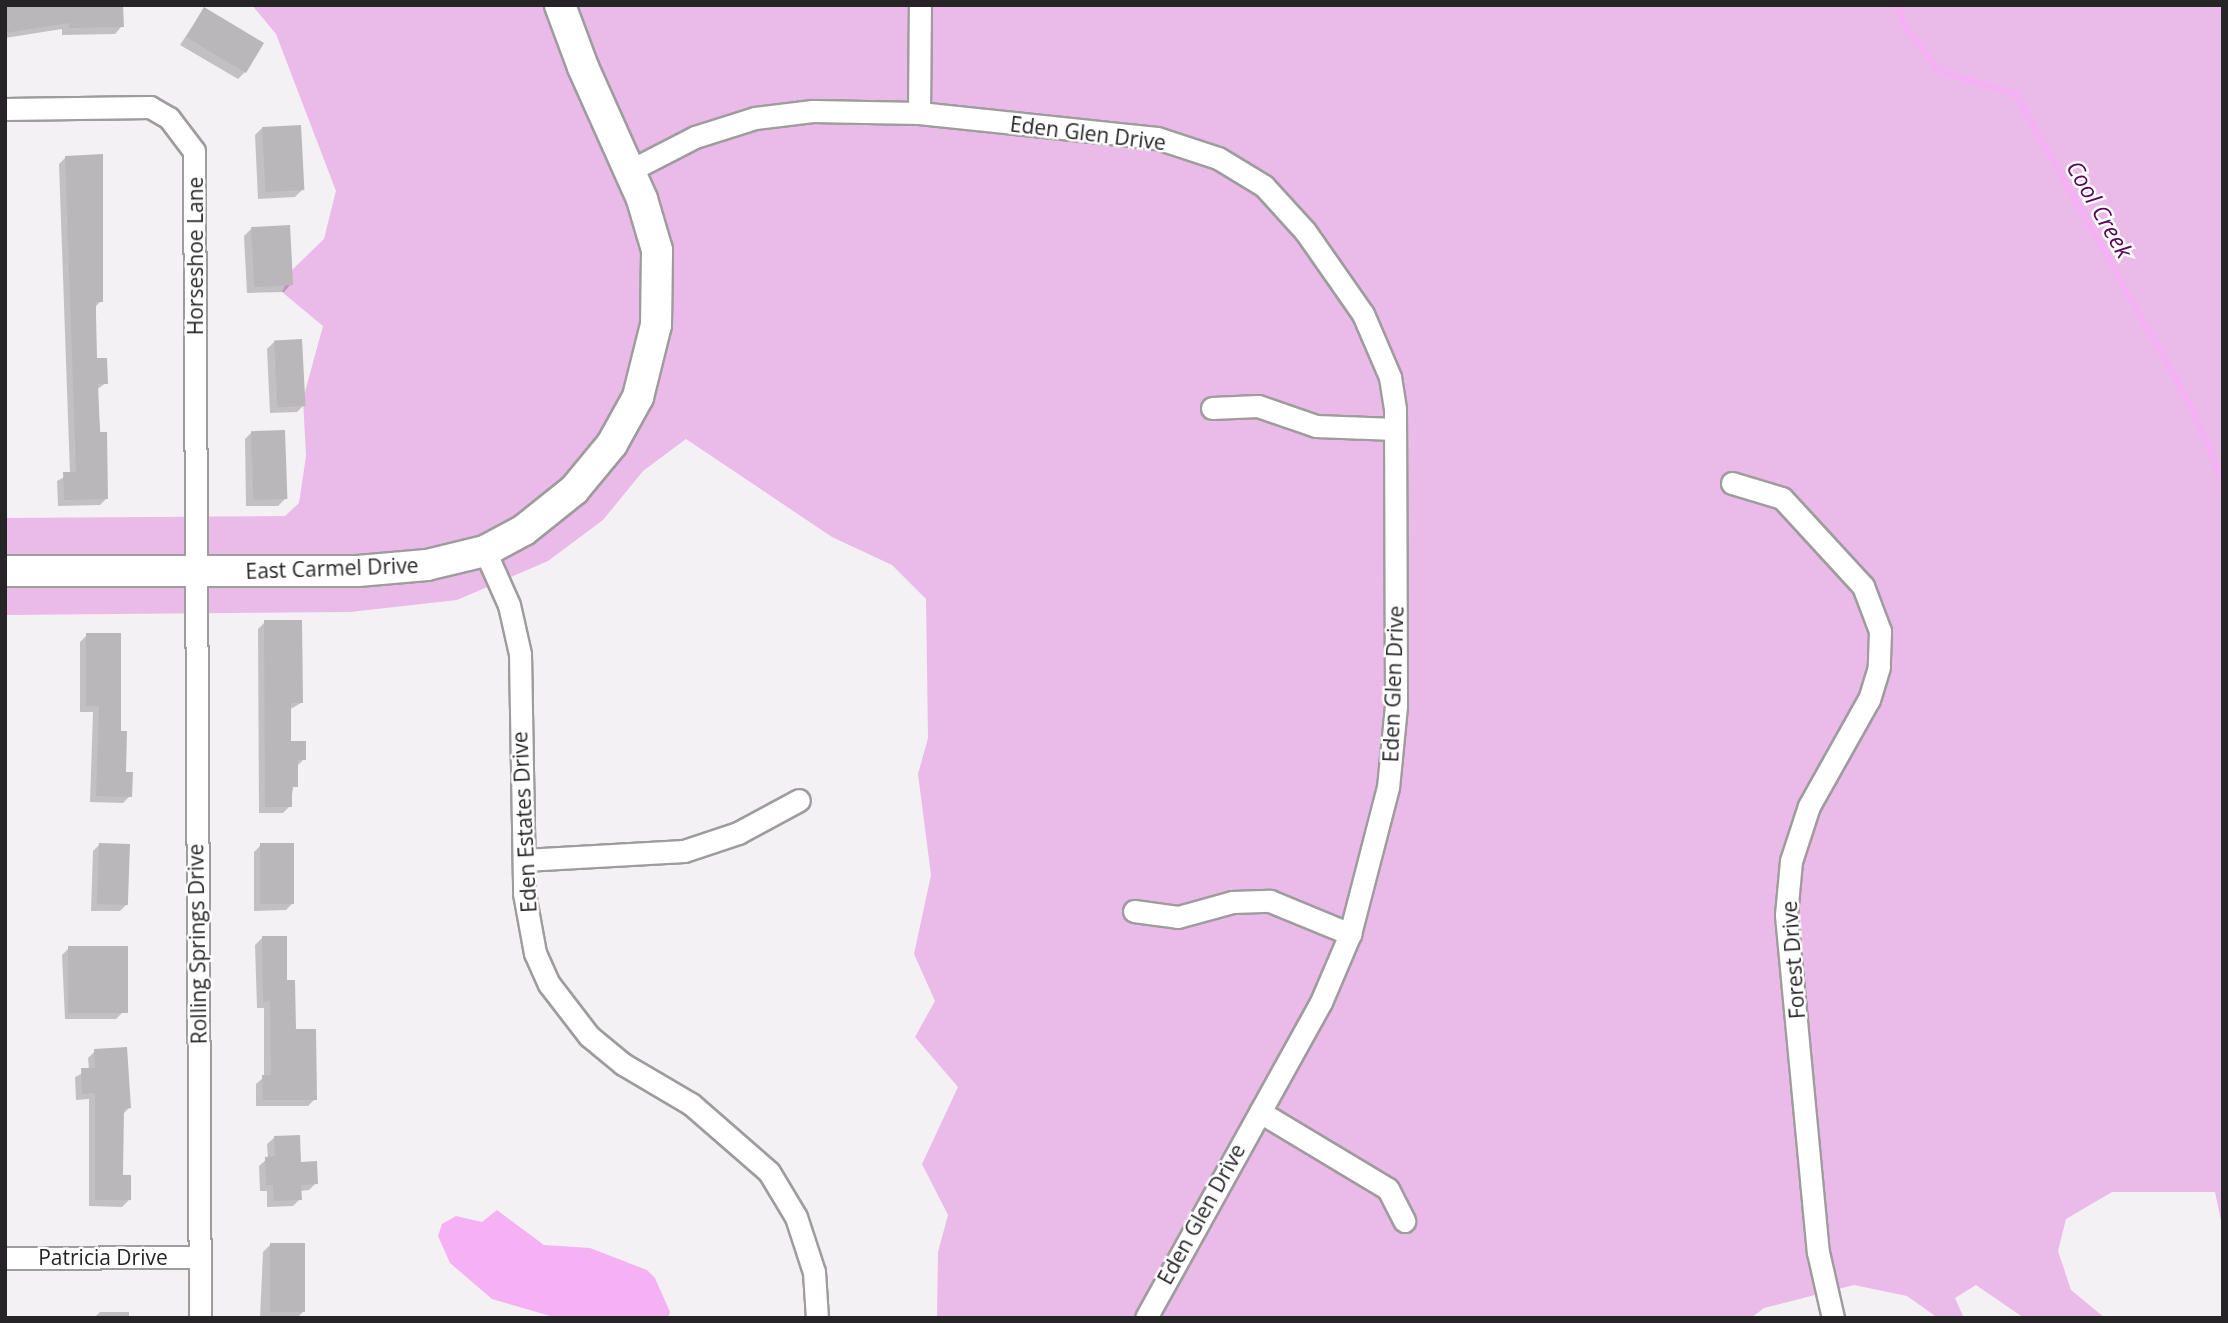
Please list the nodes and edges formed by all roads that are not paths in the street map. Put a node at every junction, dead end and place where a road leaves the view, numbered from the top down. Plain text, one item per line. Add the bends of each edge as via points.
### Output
1 (560, 5) edge
2 (920, 5) edge
3 (5, 109) edge
4 (919, 113) junction
5 (631, 170) junction
6 (1212, 408) dead end
7 (1395, 429) junction
8 (1732, 483) dead end
9 (485, 551) junction
10 (196, 570) junction
11 (5, 571) edge
12 (799, 800) dead end
13 (524, 860) junction
14 (1134, 911) dead end
15 (1350, 933) junction
16 (1260, 1112) junction
17 (1404, 1221) dead end
18 (200, 1257) junction
19 (5, 1258) edge
20 (200, 1318) edge
21 (817, 1318) edge
22 (1146, 1318) edge
23 (1833, 1318) edge

1 - 5 street, East Carmel Drive
2 - 4 street
3 - 10 street, Horseshoe Lane via 150,107 169,118 194,151
4 - 5 street, Eden Glen Drive via 813,111 755,118 695,137
4 - 7 street, Eden Glen Drive via 1157,138 1218,158 1264,186 1305,231 1363,314 1390,377
5 - 9 street, East Carmel Drive via 656,250 656,325 638,397 612,444 574,490 524,530
6 - 7 street via 1258,406 1315,426
7 - 15 street, Eden Glen Drive via 1396,706 1388,787
8 - 23 street, Forest Drive via 1782,498 1863,586 1880,631 1879,667 1869,699 1805,817 1791,861 1786,915 1818,1252
9 - 10 street, East Carmel Drive via 427,565 358,571
9 - 13 street, Eden Estates Drive via 509,605 520,654
10 - 11 street, East Carmel Drive
10 - 18 street, Rolling Springs Drive
12 - 13 street via 738,833 684,851
13 - 21 street, Eden Estates Drive via 530,933 549,984 589,1035 622,1064 691,1104 769,1172 796,1217 814,1272
14 - 15 street via 1190,916 1232,902 1270,901
15 - 16 street, Eden Glen Drive via 1321,1002
16 - 17 street via 1388,1189
16 - 22 street, Eden Glen Drive
18 - 19 street, Patricia Drive
18 - 20 street, Rolling Springs Drive

